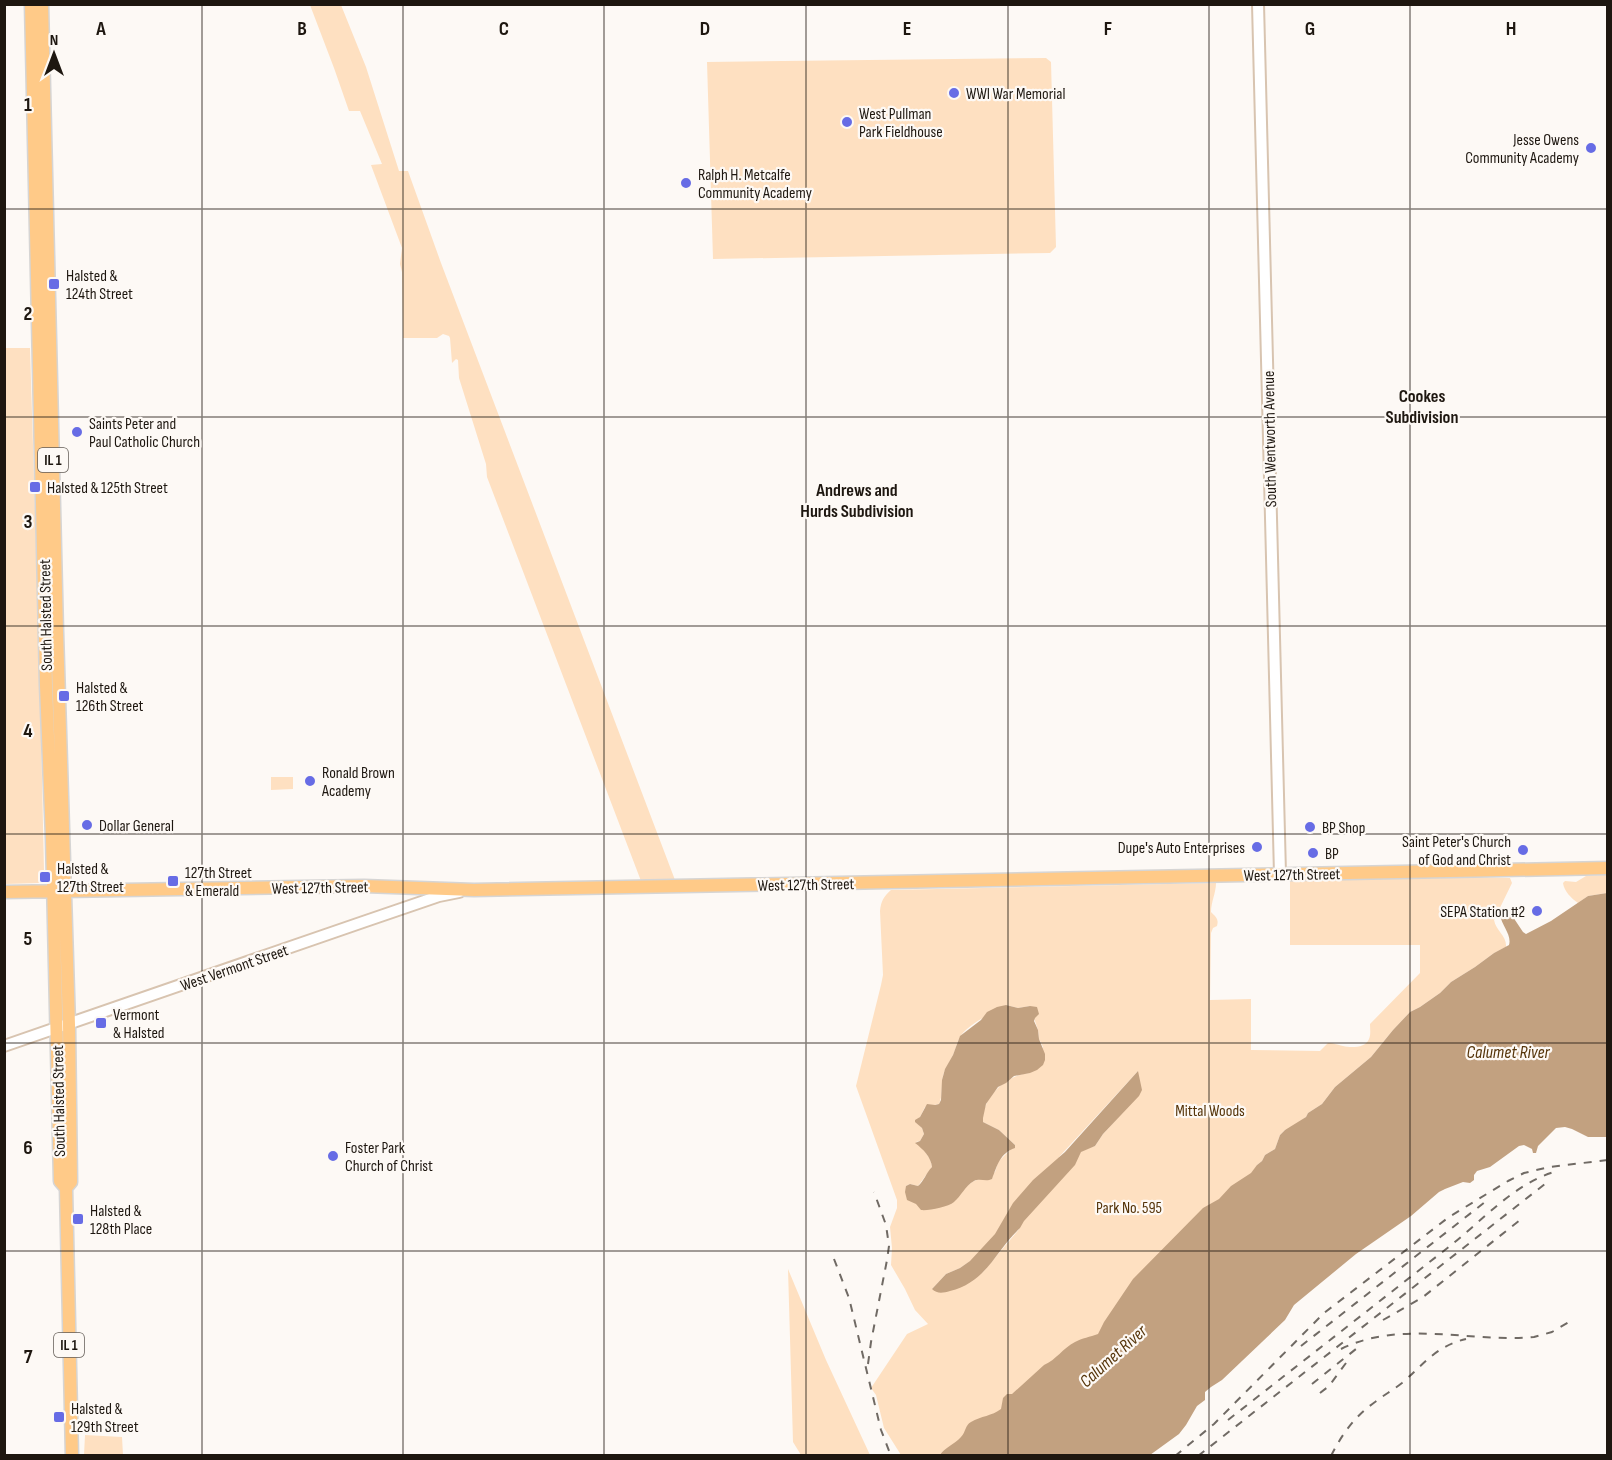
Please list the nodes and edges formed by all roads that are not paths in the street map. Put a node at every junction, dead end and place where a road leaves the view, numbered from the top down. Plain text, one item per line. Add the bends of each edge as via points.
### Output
1 (31, 4) edge
2 (42, 4) edge
3 (1258, 4) edge
4 (1608, 868) edge
5 (1280, 874) junction
6 (465, 890) junction
7 (59, 891) junction
8 (4, 892) edge
9 (63, 1027) junction
10 (4, 1046) edge
11 (72, 1455) edge

1 - 7 main road, South Halsted Street / IL 1 via 46,685
2 - 7 main road, South Halsted Street / IL 1
3 - 5 street, South Wentworth Avenue
4 - 5 main road, West 127th Street
5 - 6 main road, West 127th Street
6 - 7 main road, West 127th Street via 364,886
6 - 9 street, West Vermont Street
7 - 8 main road, West 127th Street
7 - 9 main road, South Halsted Street / IL 1
9 - 10 street, West Vermont Street
9 - 11 main road, South Halsted Street / IL 1 via 70,1182 66,1188

